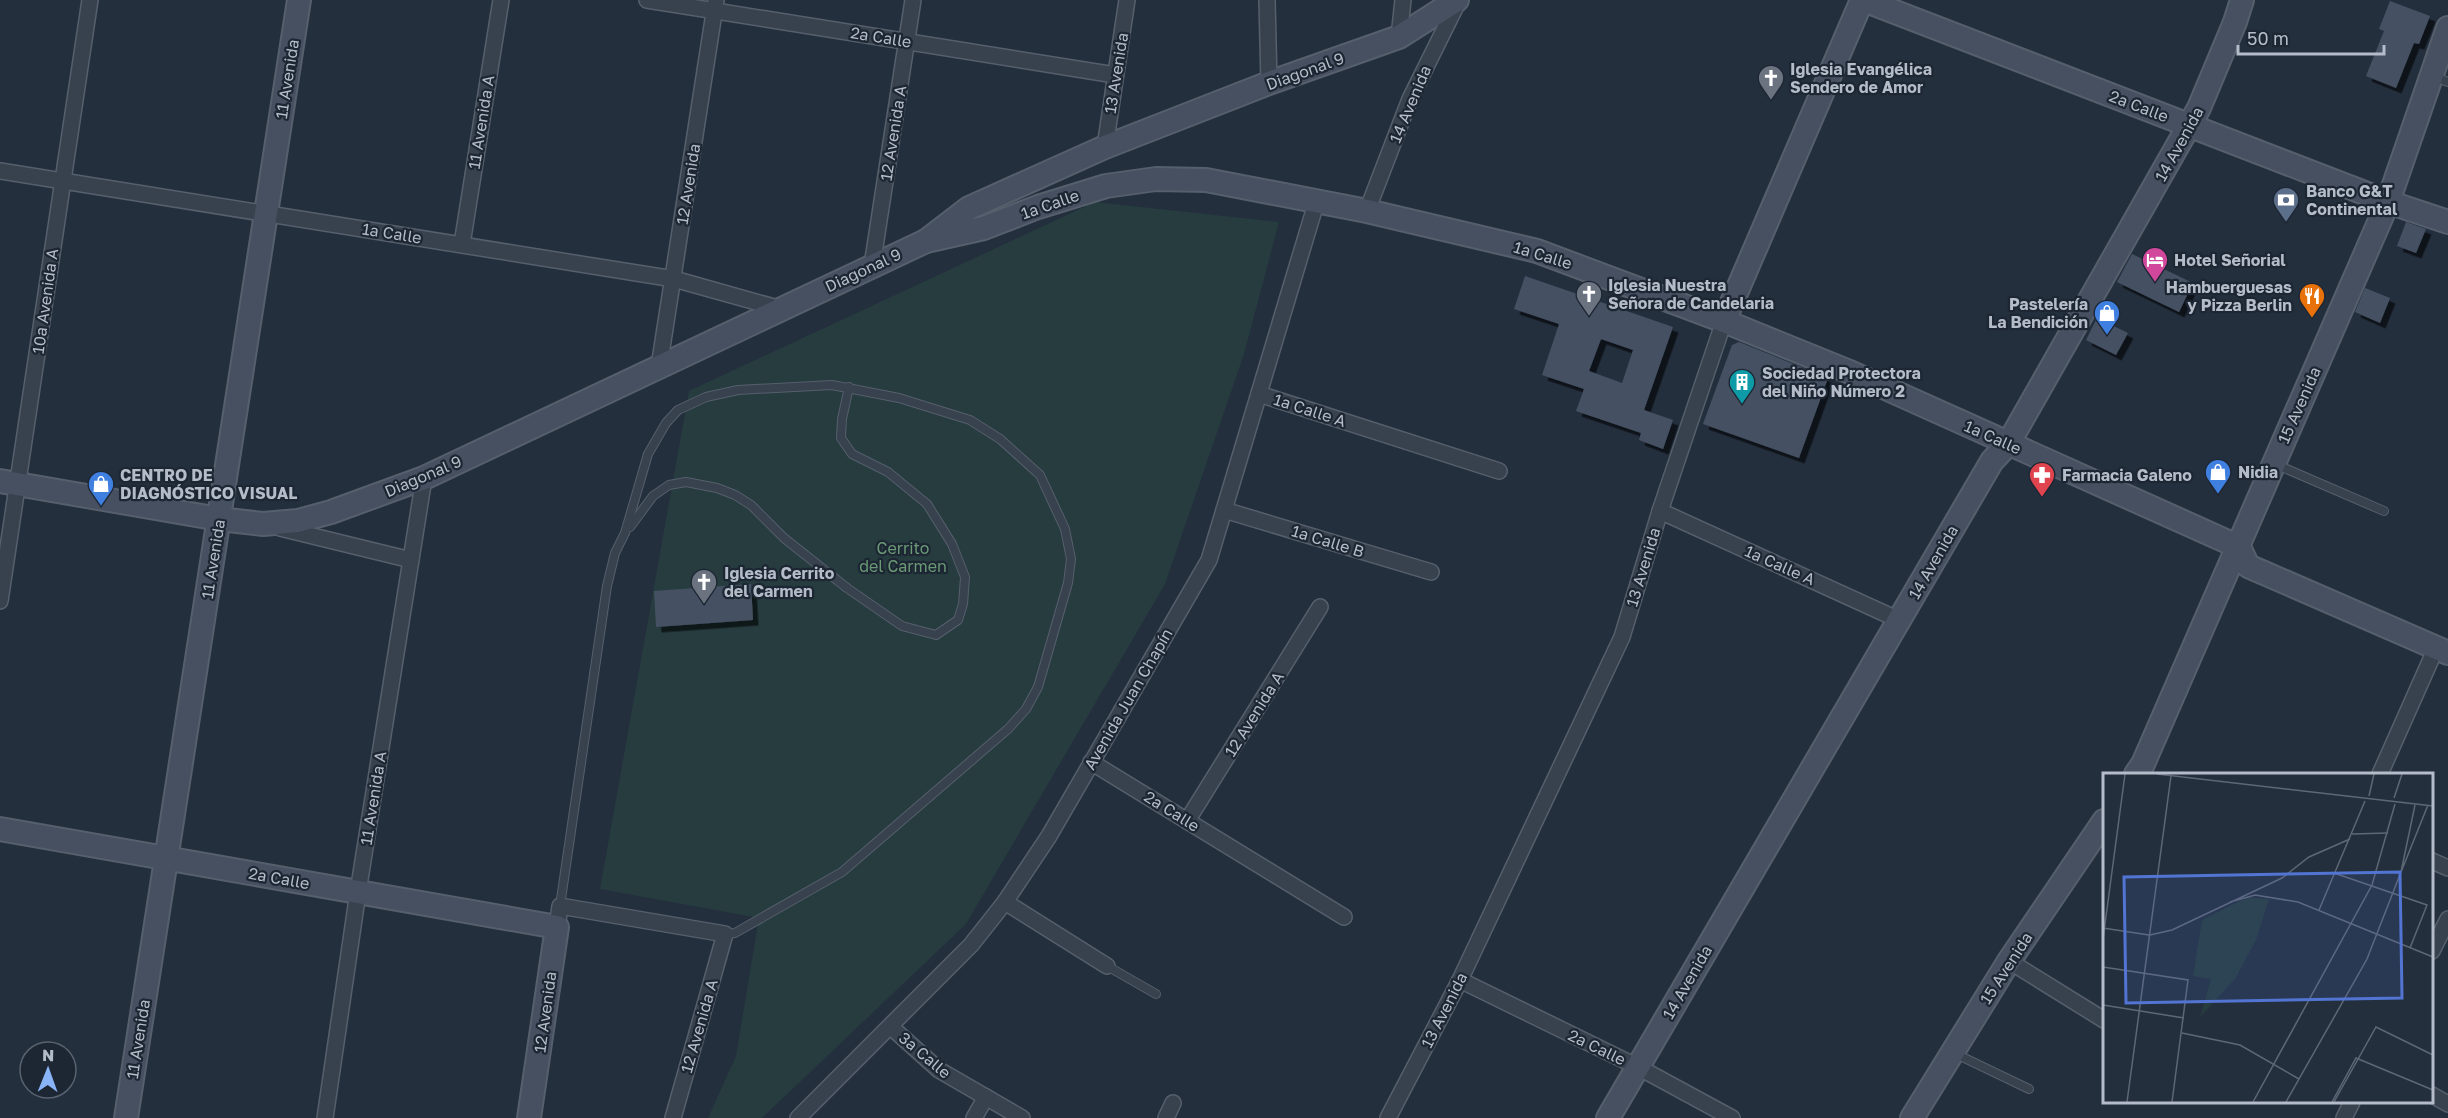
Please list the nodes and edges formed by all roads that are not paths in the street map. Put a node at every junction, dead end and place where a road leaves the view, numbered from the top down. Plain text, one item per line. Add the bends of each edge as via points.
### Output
1 (90, 0) edge
2 (299, 0) edge
3 (501, 0) edge
4 (647, 0) edge
5 (914, 0) edge
6 (1127, 0) edge
7 (1267, 0) edge
8 (1403, 0) edge
9 (1458, 0) edge
10 (1863, 0) edge
11 (2242, 0) edge
12 (715, 5) edge
13 (2448, 28) edge
14 (1399, 37) junction
15 (907, 42) junction
16 (1115, 75) junction
17 (2440, 79) edge
18 (1269, 83) junction
19 (2189, 126) junction
20 (1105, 147) junction
21 (0, 171) edge
22 (63, 181) junction
23 (1317, 200) junction
24 (2388, 202) junction
25 (1367, 211) junction
26 (266, 213) junction
27 (2448, 222) edge
28 (926, 241) junction
29 (462, 244) junction
30 (872, 266) junction
31 (674, 279) junction
32 (781, 309) junction
33 (1724, 321) junction
34 (659, 367) junction
35 (849, 387) junction
36 (1259, 394) junction
37 (2008, 444) junction
38 (2274, 463) junction
39 (1499, 471) dead end
40 (424, 478) junction
41 (9, 483) edge
42 (1224, 510) junction
43 (1660, 511) junction
44 (2384, 511) dead end
45 (219, 519) junction
46 (263, 524) junction
47 (625, 533) junction
48 (2239, 547) junction
49 (411, 560) junction
50 (1431, 572) dead end
51 (0, 601) edge
52 (1320, 607) dead end
53 (1899, 620) junction
54 (2442, 650) edge
55 (1091, 762) junction
56 (2137, 773) edge
57 (2380, 773) edge
58 (1187, 821) junction
59 (2103, 821) edge
60 (0, 829) edge
61 (165, 858) junction
62 (2433, 861) edge
63 (2448, 868) edge
64 (358, 892) junction
65 (1005, 902) junction
66 (559, 917) junction
67 (1344, 917) dead end
68 (2448, 920) edge
69 (725, 934) junction
70 (2433, 949) edge
71 (2009, 961) junction
72 (1107, 966) joint
73 (1460, 980) junction
74 (1156, 994) dead end
75 (2103, 1019) edge
76 (891, 1027) junction
77 (1952, 1052) junction
78 (1638, 1067) junction
79 (2029, 1089) dead end
80 (2433, 1096) edge
81 (986, 1097) junction
82 (1173, 1103) dead end
83 (2351, 1103) edge
84 (2448, 1104) edge
85 (126, 1118) edge
86 (324, 1118) edge
87 (530, 1118) edge
88 (673, 1118) edge
89 (798, 1118) edge
90 (974, 1118) edge
91 (1022, 1118) edge
92 (1166, 1118) edge
93 (1388, 1118) edge
94 (1608, 1118) edge
95 (1732, 1118) edge
96 (1912, 1118) edge
97 (2344, 1118) edge

1 - 22 street, 10a Avenida A
2 - 26 street, 11 Avenida
3 - 29 street, 11 Avenida A
4 - 12 street, 2a Calle
5 - 15 street, 12 Avenida A
6 - 16 street, 13 Avenida
7 - 18 street
8 - 14 street
9 - 14 street, Diagonal 9
9 - 25 street, 14 Avenida via 1410,99
10 - 19 street, 2a Calle
10 - 33 street, 13 Avenida
11 - 19 street, 14 Avenida
12 - 15 street, 2a Calle
12 - 31 street, 12 Avenida
13 - 17 street, 15 Avenida
14 - 18 street, Diagonal 9
15 - 16 street, 2a Calle
15 - 30 street, 12 Avenida A
16 - 20 street, 13 Avenida
17 - 24 street, 15 Avenida
18 - 20 street, Diagonal 9
19 - 24 street, 2a Calle
19 - 37 street, 14 Avenida
20 - 28 street, Diagonal 9 via 969,208
21 - 22 street, 1a Calle
22 - 26 street, 1a Calle
22 - 41 street, 10a Avenida A
23 - 25 street, 1a Calle
23 - 28 street, 1a Calle via 1206,180 1156,179 1106,186 984,228
23 - 36 street, Avenida Juan Chapín
24 - 27 street, 2a Calle
24 - 38 street, 15 Avenida
25 - 33 street, 1a Calle via 1538,251
26 - 29 street, 1a Calle
26 - 45 street, 11 Avenida
28 - 30 street, Diagonal 9
29 - 31 street, 1a Calle
30 - 32 street, Diagonal 9
31 - 32 street, 1a Calle
31 - 34 street, 12 Avenida
32 - 34 street, Diagonal 9
33 - 37 street, 1a Calle via 1852,372
33 - 43 street, 13 Avenida
34 - 40 street, Diagonal 9
35 - 47 lane via 738,390 678,410 648,454
35 - 47 lane via 842,438 852,454 888,472 927,504 952,544 965,577 958,620 936,635 902,626 784,538 751,505 717,488 686,482 669,485 653,496
35 - 69 lane via 970,420 1000,439 1040,475 1052,499 1065,529 1071,559 1068,583 1038,687 1026,709 1008,729 842,872 735,933
36 - 39 street, 1a Calle A
36 - 42 street, Avenida Juan Chapín
37 - 48 street, 1a Calle
37 - 53 street, 14 Avenida via 1992,461
38 - 44 lane
38 - 48 street, 15 Avenida
40 - 46 street, Diagonal 9 via 332,512 298,521
40 - 49 street, 11 Avenida A
41 - 45 street
41 - 51 street, 10a Avenida A
42 - 50 street, 1a Calle B
42 - 55 street, Avenida Juan Chapín via 1209,560
43 - 53 street, 1a Calle A
43 - 73 street, 13 Avenida via 1622,637
45 - 46 street
45 - 61 street, 11 Avenida
46 - 49 street
47 - 66 lane via 615,553 607,586
48 - 54 street, 1a Calle via 2248,566
48 - 56 street, 15 Avenida
49 - 64 street, 11 Avenida A
52 - 58 street, 12 Avenida A
53 - 78 street, 14 Avenida
54 - 57 street
55 - 58 street, 2a Calle
55 - 65 street, Avenida Juan Chapín
58 - 67 street, 2a Calle
59 - 71 street, 15 Avenida
60 - 61 street, 2a Calle
61 - 64 street, 2a Calle
61 - 85 street, 11 Avenida
62 - 63 street
64 - 66 street, 2a Calle
64 - 86 street, 11 Avenida A
65 - 72 street
65 - 76 street, Avenida Juan Chapín via 971,945
66 - 69 street, 2a Calle
66 - 87 street, 12 Avenida
68 - 70 street
69 - 88 street, 12 Avenida A
71 - 75 street
71 - 77 street, 15 Avenida
72 - 74 lane
73 - 78 street, 2a Calle
73 - 93 street, 13 Avenida
76 - 81 street, 3a Calle via 939,1070
76 - 89 street, Avenida Juan Chapín
77 - 79 lane
77 - 96 street, 15 Avenida
78 - 94 street, 14 Avenida
78 - 95 street, 2a Calle
80 - 84 street
81 - 90 street
81 - 91 street, 3a Calle
82 - 92 street
83 - 97 street

